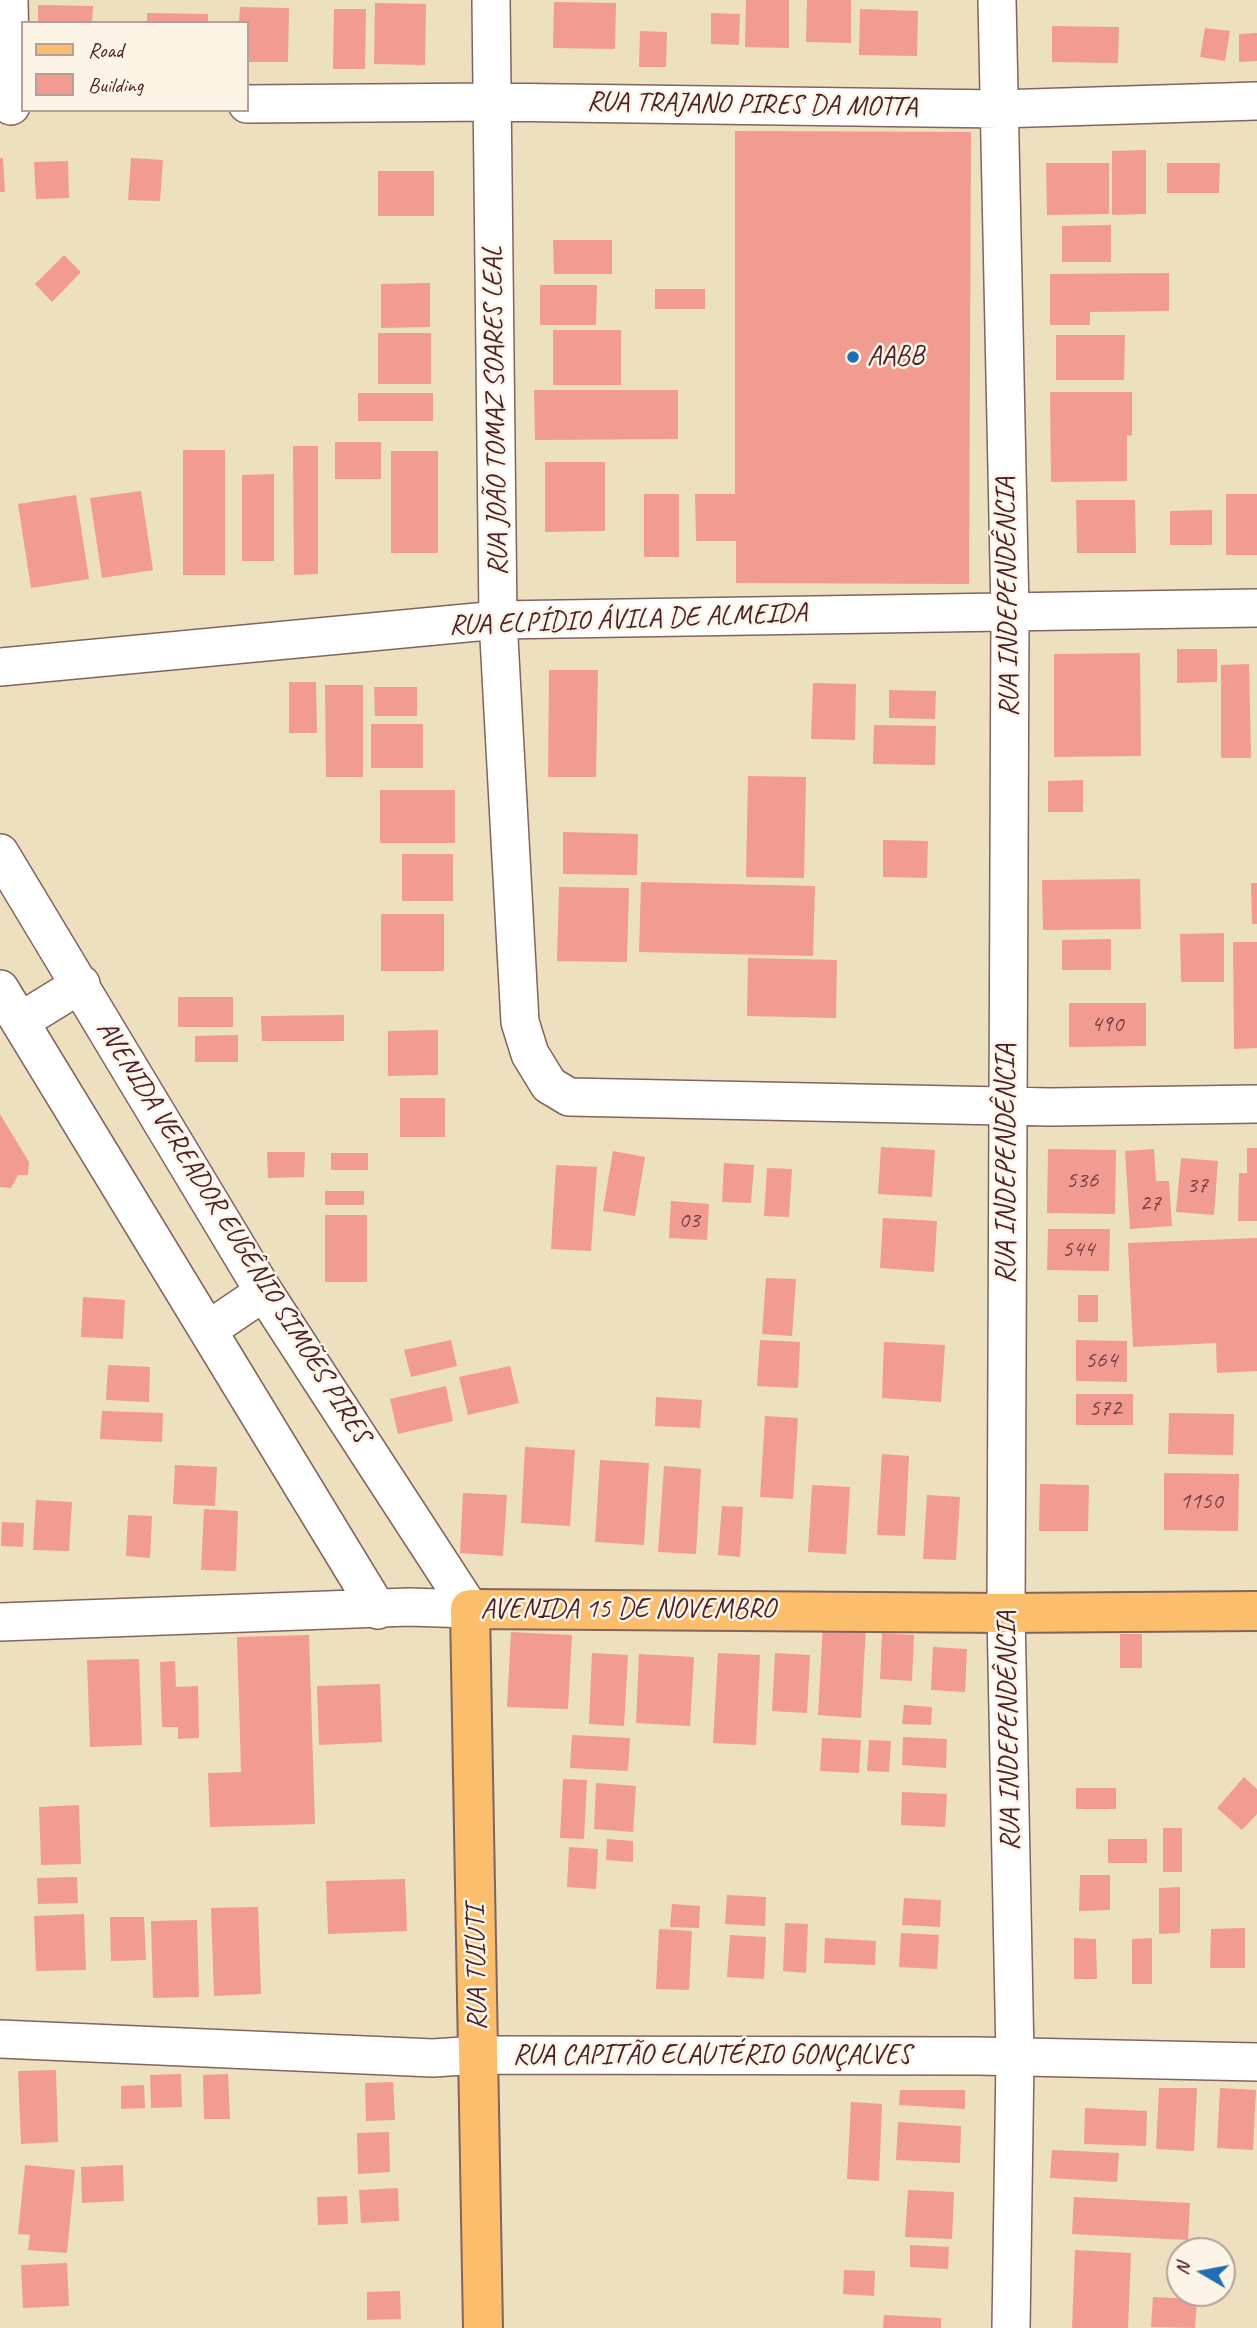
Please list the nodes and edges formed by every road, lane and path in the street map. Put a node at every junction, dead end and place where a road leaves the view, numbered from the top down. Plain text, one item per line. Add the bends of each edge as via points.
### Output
1 (9, 0) edge
2 (491, 0) edge
3 (997, 0) edge
4 (1257, 101) edge
5 (492, 102) junction
6 (248, 104) edge
7 (11, 106) edge
8 (999, 108) junction
9 (1257, 608) edge
10 (1010, 611) junction
11 (498, 620) junction
12 (0, 667) edge
13 (0, 853) edge
14 (81, 985) junction
15 (0, 989) edge
16 (21, 1021) junction
17 (1257, 1104) edge
18 (1007, 1106) junction
19 (264, 1292) junction
20 (208, 1330) junction
21 (470, 1609) junction
22 (377, 1610) junction
23 (1257, 1611) edge
24 (1006, 1613) junction
25 (0, 1622) edge
26 (0, 2039) edge
27 (479, 2055) junction
28 (1015, 2057) junction
29 (1257, 2063) edge
30 (483, 2328) edge
31 (1011, 2328) edge

1 - 7 street
2 - 5 street, RUA JOÃO TOMAZ SOARES LEAL
3 - 8 street, RUA INDEPENDÊNCIA
4 - 8 street, RUA TRAJANO PIRES DA MOTTA
5 - 6 street, RUA TRAJANO PIRES DA MOTTA
5 - 8 street, RUA TRAJANO PIRES DA MOTTA
5 - 11 street, RUA JOÃO TOMAZ SOARES LEAL
8 - 10 street, RUA INDEPENDÊNCIA
9 - 10 street, RUA ELPÍDIO ÁVILA DE ALMEIDA
10 - 11 street, RUA ELPÍDIO ÁVILA DE ALMEIDA
10 - 18 street, RUA INDEPENDÊNCIA
11 - 12 street, RUA ELPÍDIO ÁVILA DE ALMEIDA
11 - 18 street, RUA JOÃO TOMAZ SOARES LEAL via 520,1022 530,1054 549,1085 569,1097
13 - 14 street, AVENIDA VEREADOR EUGÊNIO SIMÕES PIRES
14 - 16 street
14 - 19 street, AVENIDA VEREADOR EUGÊNIO SIMÕES PIRES
15 - 16 street
16 - 20 street
17 - 18 street
18 - 24 street, RUA INDEPENDÊNCIA
19 - 20 street
19 - 21 street, AVENIDA VEREADOR EUGÊNIO SIMÕES PIRES
20 - 22 street
21 - 22 street, AVENIDA 15 DE NOVEMBRO
21 - 24 main road, AVENIDA 15 DE NOVEMBRO
21 - 27 main road, RUA TUIUTI
22 - 25 street, AVENIDA 15 DE NOVEMBRO
23 - 24 main road, AVENIDA 15 DE NOVEMBRO
24 - 28 street, RUA INDEPENDÊNCIA
26 - 27 street, RUA CAPITÃO ELAUTÉRIO GONÇALVES via 433,2059
27 - 28 street, RUA CAPITÃO ELAUTÉRIO GONÇALVES
27 - 30 main road, RUA TUIUTI
28 - 29 street, RUA CAPITÃO ELAUTÉRIO GONÇALVES
28 - 31 street, RUA INDEPENDÊNCIA

